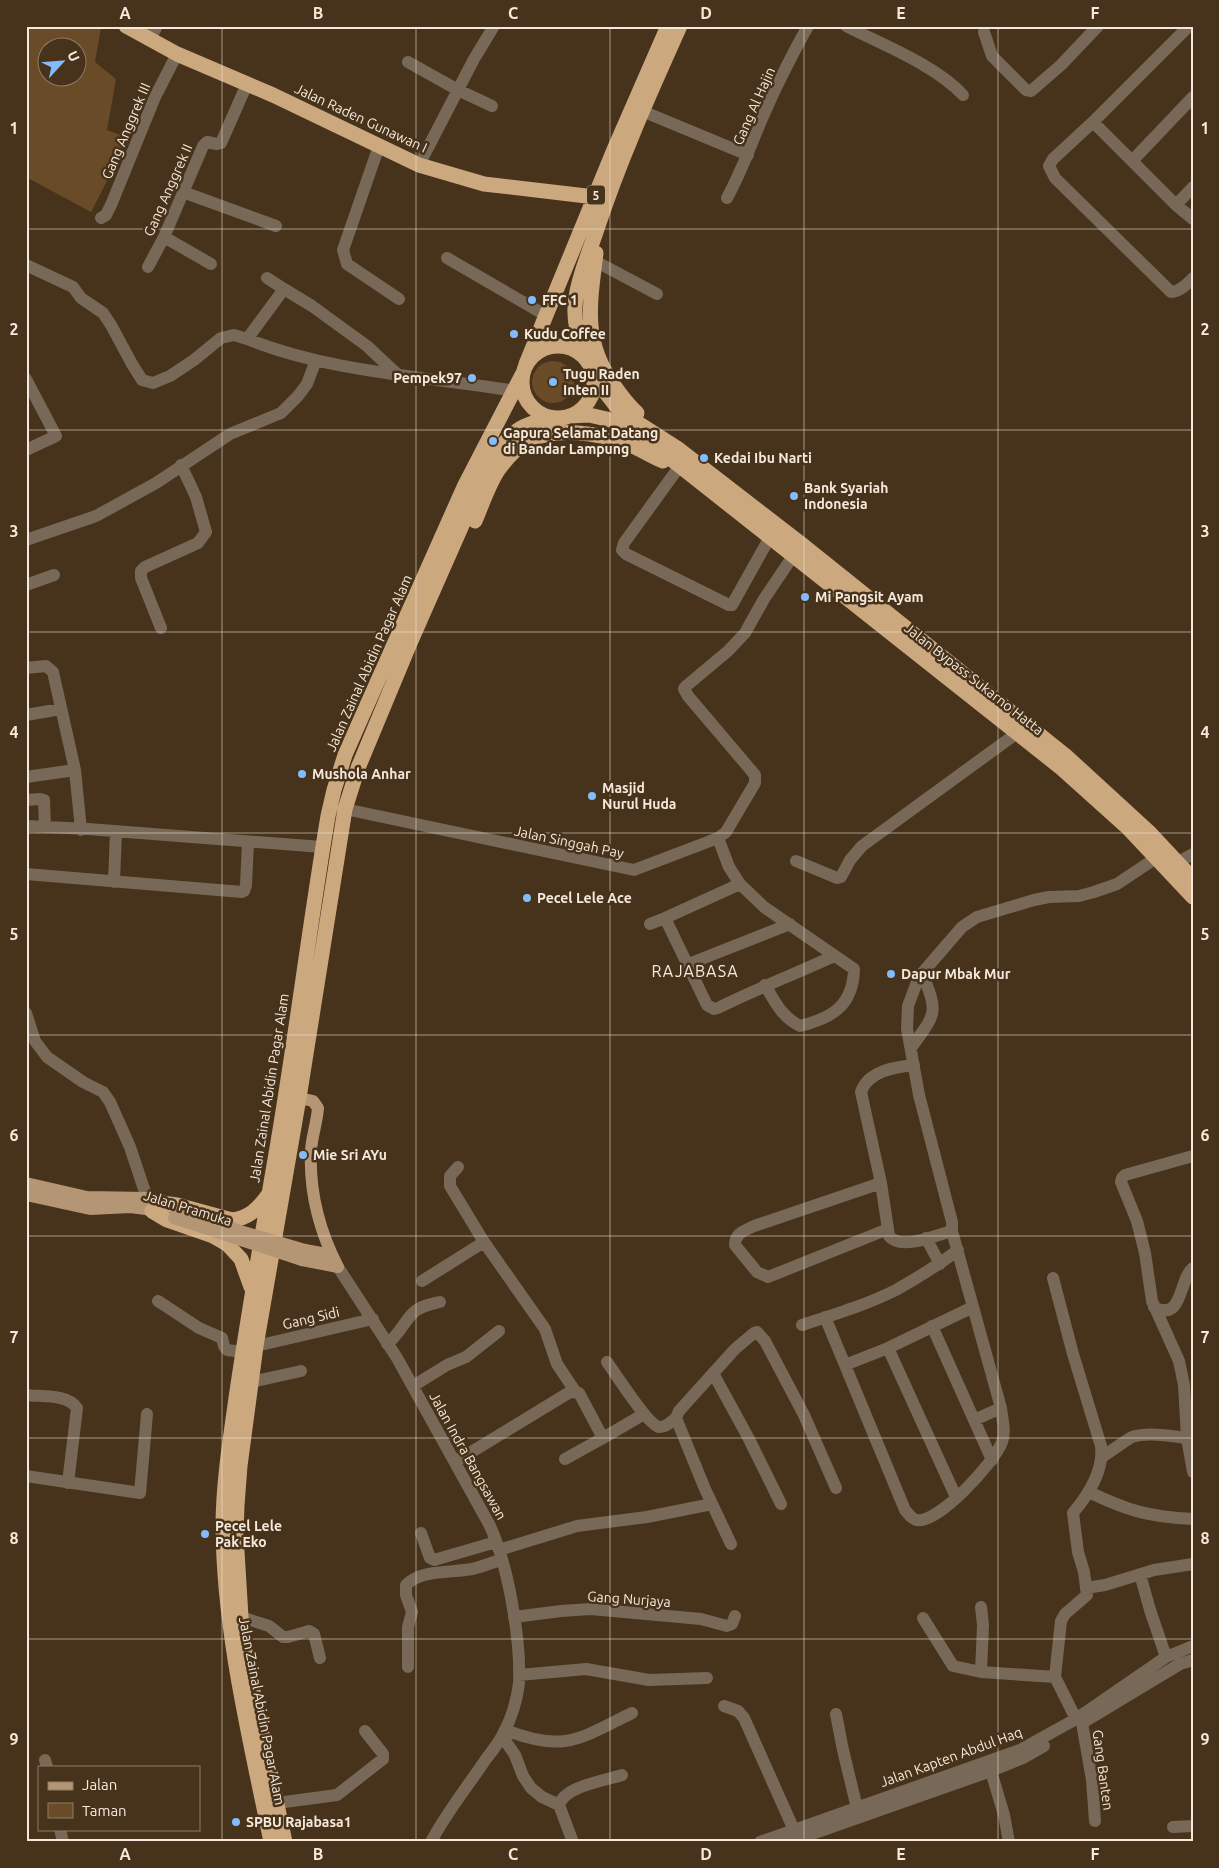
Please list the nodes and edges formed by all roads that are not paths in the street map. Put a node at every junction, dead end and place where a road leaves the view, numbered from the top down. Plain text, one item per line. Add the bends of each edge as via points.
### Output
1 (494, 26) edge
2 (668, 26) edge
3 (680, 26) edge
4 (808, 26) edge
5 (846, 26) edge
6 (1098, 26) edge
7 (1189, 26) edge
8 (134, 28) edge
9 (984, 32) dead end
10 (153, 33) edge
11 (177, 54) junction
12 (408, 62) dead end
13 (246, 84) junction
14 (458, 90) junction
15 (963, 95) dead end
16 (1193, 97) edge
17 (492, 106) dead end
18 (642, 111) junction
19 (1093, 122) junction
20 (379, 146) junction
21 (748, 155) junction
22 (1132, 162) junction
23 (419, 165) junction
24 (1193, 187) edge
25 (184, 192) junction
26 (595, 197) junction
27 (727, 198) dead end
28 (1176, 204) junction
29 (601, 217) junction
30 (101, 218) dead end
31 (1193, 219) edge
32 (276, 226) dead end
33 (164, 237) junction
34 (448, 258) dead end
35 (595, 261) junction
36 (211, 264) dead end
37 (26, 265) edge
38 (148, 267) dead end
39 (267, 278) dead end
40 (1193, 278) edge
41 (284, 289) junction
42 (657, 294) dead end
43 (399, 298) dead end
44 (547, 316) junction
45 (247, 339) junction
46 (316, 360) junction
47 (589, 366) junction
48 (524, 370) junction
49 (399, 376) junction
50 (26, 379) edge
51 (515, 391) junction
52 (564, 417) junction
53 (26, 450) edge
54 (677, 459) junction
55 (181, 465) junction
56 (453, 530) junction
57 (770, 537) junction
58 (26, 540) edge
59 (793, 556) junction
60 (445, 566) junction
61 (54, 575) dead end
62 (26, 585) edge
63 (161, 628) dead end
64 (939, 663) junction
65 (26, 668) edge
66 (959, 678) junction
67 (61, 709) junction
68 (26, 715) edge
69 (1017, 733) junction
70 (75, 770) junction
71 (26, 777) edge
72 (26, 800) edge
73 (345, 809) junction
74 (26, 826) edge
75 (44, 827) junction
76 (80, 830) junction
77 (116, 831) junction
78 (718, 838) junction
79 (248, 842) junction
80 (322, 847) junction
81 (1193, 854) edge
82 (1156, 858) junction
83 (796, 861) dead end
84 (1178, 862) junction
85 (26, 874) edge
86 (1193, 879) edge
87 (114, 882) junction
88 (740, 884) junction
89 (1193, 898) edge
90 (665, 918) junction
91 (650, 924) dead end
92 (790, 924) junction
93 (834, 956) junction
94 (686, 965) junction
95 (922, 973) junction
96 (765, 985) junction
97 (26, 1014) edge
98 (911, 1048) junction
99 (914, 1065) junction
100 (299, 1098) junction
101 (1193, 1156) edge
102 (458, 1168) dead end
103 (26, 1183) edge
104 (881, 1183) junction
105 (269, 1193) junction
106 (26, 1195) edge
107 (154, 1204) junction
108 (232, 1220) junction
109 (888, 1229) junction
110 (952, 1231) junction
111 (926, 1238) junction
112 (484, 1242) junction
113 (227, 1244) junction
114 (958, 1250) junction
115 (304, 1255) junction
116 (332, 1255) junction
117 (940, 1264) junction
118 (338, 1267) junction
119 (1193, 1268) edge
120 (1053, 1278) dead end
121 (422, 1281) dead end
122 (252, 1290) junction
123 (158, 1301) dead end
124 (440, 1302) dead end
125 (1154, 1307) junction
126 (973, 1308) junction
127 (825, 1318) junction
128 (373, 1319) junction
129 (802, 1325) dead end
130 (932, 1326) junction
131 (499, 1331) dead end
132 (387, 1344) junction
133 (888, 1348) junction
134 (249, 1349) junction
135 (607, 1362) dead end
136 (845, 1365) junction
137 (301, 1371) dead end
138 (713, 1373) junction
139 (251, 1382) junction
140 (413, 1386) junction
141 (571, 1392) junction
142 (26, 1395) edge
143 (1001, 1408) junction
144 (147, 1414) dead end
145 (644, 1414) junction
146 (676, 1418) junction
147 (974, 1420) junction
148 (603, 1438) junction
149 (1187, 1438) junction
150 (1101, 1447) junction
151 (565, 1459) dead end
152 (992, 1460) junction
153 (455, 1462) junction
154 (1193, 1472) edge
155 (26, 1476) edge
156 (68, 1483) junction
157 (836, 1488) dead end
158 (1089, 1492) junction
159 (956, 1497) junction
160 (712, 1504) junction
161 (781, 1504) dead end
162 (1193, 1519) edge
163 (421, 1533) dead end
164 (731, 1544) dead end
165 (499, 1550) junction
166 (1193, 1564) edge
167 (1140, 1574) junction
168 (1086, 1588) junction
169 (981, 1608) dead end
170 (234, 1616) junction
171 (735, 1616) dead end
172 (514, 1617) junction
173 (923, 1618) dead end
174 (1193, 1646) edge
175 (1166, 1657) junction
176 (320, 1658) dead end
177 (1193, 1661) edge
178 (408, 1668) dead end
179 (981, 1672) junction
180 (518, 1675) junction
181 (1055, 1677) junction
182 (707, 1678) dead end
183 (724, 1706) dead end
184 (1092, 1712) junction
185 (632, 1713) dead end
186 (836, 1714) dead end
187 (1079, 1721) junction
188 (365, 1731) dead end
189 (504, 1733) junction
190 (991, 1771) junction
191 (622, 1775) dead end
192 (962, 1775) junction
193 (277, 1803) junction
194 (559, 1805) junction
195 (857, 1808) junction
196 (1095, 1821) dead end
197 (1193, 1826) edge
198 (1173, 1827) dead end
199 (820, 1832) edge
200 (791, 1836) edge
201 (270, 1842) edge
202 (284, 1842) edge
203 (431, 1842) edge
204 (573, 1842) edge
205 (760, 1842) edge
206 (1009, 1842) edge

1 - 14 street
2 - 26 highway, 5
3 - 18 highway, 5
4 - 21 street, Gang Al Hajin
5 - 15 street via 938,75
6 - 9 street via 1031,91 1026,90 992,56
7 - 19 street
8 - 10 highway, Jalan Raden Gunawan I
10 - 11 highway, Jalan Raden Gunawan I
11 - 13 highway, Jalan Raden Gunawan I
11 - 30 street, Gang Anggrek III via 155,97 111,205
12 - 14 street
13 - 20 highway, Jalan Raden Gunawan I
13 - 25 street, Gang Anggrek II via 223,140 219,144 210,142 203,146
14 - 17 street
14 - 23 street
16 - 22 street
18 - 21 street
18 - 29 highway, 5
19 - 22 street
19 - 40 street via 1053,158 1050,170 1171,292 1176,292
20 - 23 highway, Jalan Raden Gunawan I
20 - 43 street via 343,250 347,264
21 - 27 street, Gang Al Hajin
22 - 28 street
23 - 26 highway, Jalan Raden Gunawan I via 484,184
24 - 28 street
25 - 32 street
25 - 33 street, Gang Anggrek II
26 - 44 highway, 5
28 - 31 street
29 - 35 highway
29 - 47 highway, 5 via 576,298 576,326
33 - 36 street
33 - 38 street, Gang Anggrek II
34 - 44 street
35 - 42 street
35 - 54 highway via 590,325 600,364 628,405
37 - 45 street via 73,287 81,298 103,314 142,380 153,383 170,376 221,338 234,335
39 - 41 street
41 - 45 street
41 - 49 street via 367,346
44 - 48 highway, 5
45 - 46 street
46 - 49 street
46 - 55 street via 306,384 281,413 230,434
47 - 48 highway via 573,350 555,347 538,352
47 - 52 highway via 594,384 591,396 585,406
47 - 54 highway, Jalan Bypass Sukarno Hatta via 616,406
48 - 51 highway, Jalan Zainal Abidin Pagar Alam
48 - 52 highway via 524,395 534,410 544,416
49 - 51 street via 466,382
50 - 53 street via 56,436
51 - 56 highway, Jalan Zainal Abidin Pagar Alam via 464,486
52 - 54 highway, Jalan Bypass Sukarno Hatta via 589,415 611,420
52 - 56 highway, Jalan Zainal Abidin Pagar Alam via 525,425 502,444
54 - 57 highway, Jalan Bypass Sukarno Hatta
54 - 57 street via 624,543 622,550 626,554 729,606
54 - 60 highway via 662,461 626,443 597,435 546,435 530,440 518,448 499,470 472,528
54 - 64 highway, Jalan Bypass Sukarno Hatta via 800,543
55 - 58 street via 156,483 96,516
55 - 63 street via 196,498 206,532 198,543 141,571
56 - 60 highway, Jalan Zainal Abidin Pagar Alam
56 - 80 highway, Jalan Zainal Abidin Pagar Alam via 346,755 334,790
57 - 59 highway, Jalan Bypass Sukarno Hatta
59 - 64 highway, Jalan Bypass Sukarno Hatta
59 - 78 street, Jalan Singgah Pay via 745,633 684,690 755,775 755,783 730,828
60 - 73 highway, Jalan Zainal Abidin Pagar Alam via 358,768
61 - 62 street
64 - 66 highway, Jalan Bypass Sukarno Hatta
65 - 67 street via 50,668
66 - 69 highway, Jalan Bypass Sukarno Hatta
66 - 84 highway, Jalan Bypass Sukarno Hatta via 1092,778
67 - 68 street
67 - 70 street
69 - 82 highway, Jalan Bypass Sukarno Hatta via 1129,829
69 - 83 street via 862,846 841,877
70 - 71 street
70 - 76 street
72 - 75 street via 44,800
73 - 78 street, Jalan Singgah Pay via 634,870
73 - 100 highway, Jalan Zainal Abidin Pagar Alam
74 - 75 street
75 - 76 street
76 - 77 street
77 - 79 street
77 - 87 street
78 - 88 street via 729,868
79 - 80 street
79 - 87 street via 246,885 242,892
80 - 105 highway, Jalan Zainal Abidin Pagar Alam
81 - 84 street
82 - 89 highway, Jalan Bypass Sukarno Hatta
82 - 95 street via 1117,884 1094,892 1034,900 977,917 962,927
84 - 86 highway, Jalan Bypass Sukarno Hatta
85 - 87 street
88 - 90 street
88 - 92 street via 764,907
90 - 91 street
90 - 94 street
92 - 93 street
92 - 94 street
93 - 96 street
93 - 96 street via 854,969 847,999 841,1007 814,1022 800,1026 789,1021
94 - 96 street via 707,1005 714,1009
95 - 98 street via 908,1006 907,1030
95 - 98 street via 934,1012 932,1020
97 - 107 street via 35,1041 48,1057 103,1092 110,1102
98 - 99 street
99 - 104 street via 876,1074 864,1083 861,1092
99 - 110 street
100 - 116 main road, Jalan Indra Bangsawan via 312,1101 318,1109 312,1135 312,1193 316,1214
100 - 134 highway, Jalan Zainal Abidin Pagar Alam
101 - 125 street via 1132,1172 1122,1178 1145,1253
102 - 112 street via 450,1176 450,1186
103 - 107 main road, Jalan Pramuka via 87,1197
104 - 109 street
104 - 109 street via 754,1226 738,1234 735,1245 756,1272 768,1277
105 - 108 highway via 254,1212
105 - 122 highway, Jalan Zainal Abidin Pagar Alam
106 - 107 main road, Jalan Pramuka via 90,1209
107 - 108 highway via 177,1205
107 - 113 highway via 167,1220
107 - 115 main road, Jalan Pramuka, bridge
108 - 113 highway via 239,1226 240,1236 234,1243
109 - 111 street via 893,1242 901,1244
110 - 111 street
110 - 114 street
111 - 117 street
112 - 121 street
112 - 141 street via 545,1329
113 - 122 highway via 241,1259
114 - 117 street
114 - 126 street
115 - 116 main road, Jalan Pramuka
115 - 118 main road, Jalan Pramuka
116 - 118 main road, Jalan Indra Bangsawan
117 - 127 street via 895,1290
118 - 128 street, Jalan Indra Bangsawan
119 - 125 street via 1187,1272 1172,1308 1161,1310
120 - 150 street
122 - 134 highway, Jalan Zainal Abidin Pagar Alam
123 - 134 street via 199,1328 222,1338 226,1350
124 - 132 street via 414,1312 396,1338
125 - 149 street via 1179,1361
126 - 130 street
126 - 143 street
127 - 129 street
127 - 136 street
128 - 132 street, Jalan Indra Bangsawan
128 - 134 street, Gang Sidi
130 - 133 street
130 - 147 street
131 - 140 street via 466,1357
132 - 140 street, Jalan Indra Bangsawan
133 - 136 street
133 - 159 street
134 - 139 highway, Jalan Zainal Abidin Pagar Alam
134 - 170 highway, Jalan Zainal Abidin Pagar Alam via 227,1465 224,1504 224,1567
135 - 145 street
136 - 159 street via 911,1517 924,1519
137 - 139 street
138 - 146 street
138 - 157 street via 735,1348 757,1332 804,1414
138 - 161 street
139 - 170 highway, Jalan Zainal Abidin Pagar Alam via 237,1505
140 - 153 street, Jalan Indra Bangsawan
141 - 148 street via 579,1393
141 - 153 street
142 - 156 street via 67,1399 77,1408
143 - 147 street
143 - 152 street via 1002,1442
144 - 156 street via 140,1493
145 - 146 street via 659,1427
145 - 148 street
146 - 160 street
147 - 152 street
148 - 151 street
149 - 150 street via 1162,1435 1130,1437 1121,1446
149 - 154 street
150 - 158 street
152 - 159 street
153 - 165 street, Jalan Indra Bangsawan via 489,1524
155 - 156 street
158 - 162 street via 1151,1516
158 - 168 street via 1073,1512
160 - 164 street
160 - 165 street via 648,1517 577,1526
163 - 165 street via 430,1558 434,1560
165 - 172 street, Jalan Indra Bangsawan
165 - 178 street via 474,1569 432,1574 412,1579 406,1585 412,1612 408,1627
166 - 167 street
167 - 168 street
167 - 175 street
168 - 181 street via 1086,1597 1068,1610 1060,1621
169 - 179 street
170 - 176 street via 270,1626 283,1637 312,1632
170 - 193 highway, Jalan Zainal Abidin Pagar Alam
170 - 201 highway, Jalan Zainal Abidin Pagar Alam via 235,1666
171 - 172 street, Gang Nurjaya via 732,1624 727,1626 700,1619 591,1609
172 - 180 street, Jalan Indra Bangsawan
173 - 179 street via 950,1664
174 - 175 street, Jalan Kapten Abdul Haq
175 - 184 street, Jalan Kapten Abdul Haq
177 - 184 street, Jalan Kapten Abdul Haq via 1180,1664
179 - 181 street
180 - 182 street via 586,1669 649,1680
180 - 189 street, Jalan Indra Bangsawan via 514,1707
181 - 187 street, Gang Banten
183 - 200 street via 738,1711 744,1718
184 - 187 street, Jalan Kapten Abdul Haq
185 - 189 street via 583,1737 559,1742
186 - 195 street
187 - 190 street, Jalan Kapten Abdul Haq via 1023,1758
187 - 192 street, Jalan Kapten Abdul Haq
187 - 196 street, Gang Banten via 1092,1780
188 - 193 street via 383,1754 383,1759 337,1795
189 - 194 street via 531,1788
189 - 203 street, Jalan Indra Bangsawan
190 - 192 street, Jalan Kapten Abdul Haq
190 - 206 street
191 - 194 street via 572,1790 561,1798
192 - 195 street, Jalan Kapten Abdul Haq
192 - 199 street, Jalan Kapten Abdul Haq
193 - 202 highway, Jalan Zainal Abidin Pagar Alam
194 - 204 street
195 - 199 street, Jalan Kapten Abdul Haq
197 - 198 street
199 - 200 street, Jalan Kapten Abdul Haq
200 - 205 street, Jalan Kapten Abdul Haq

